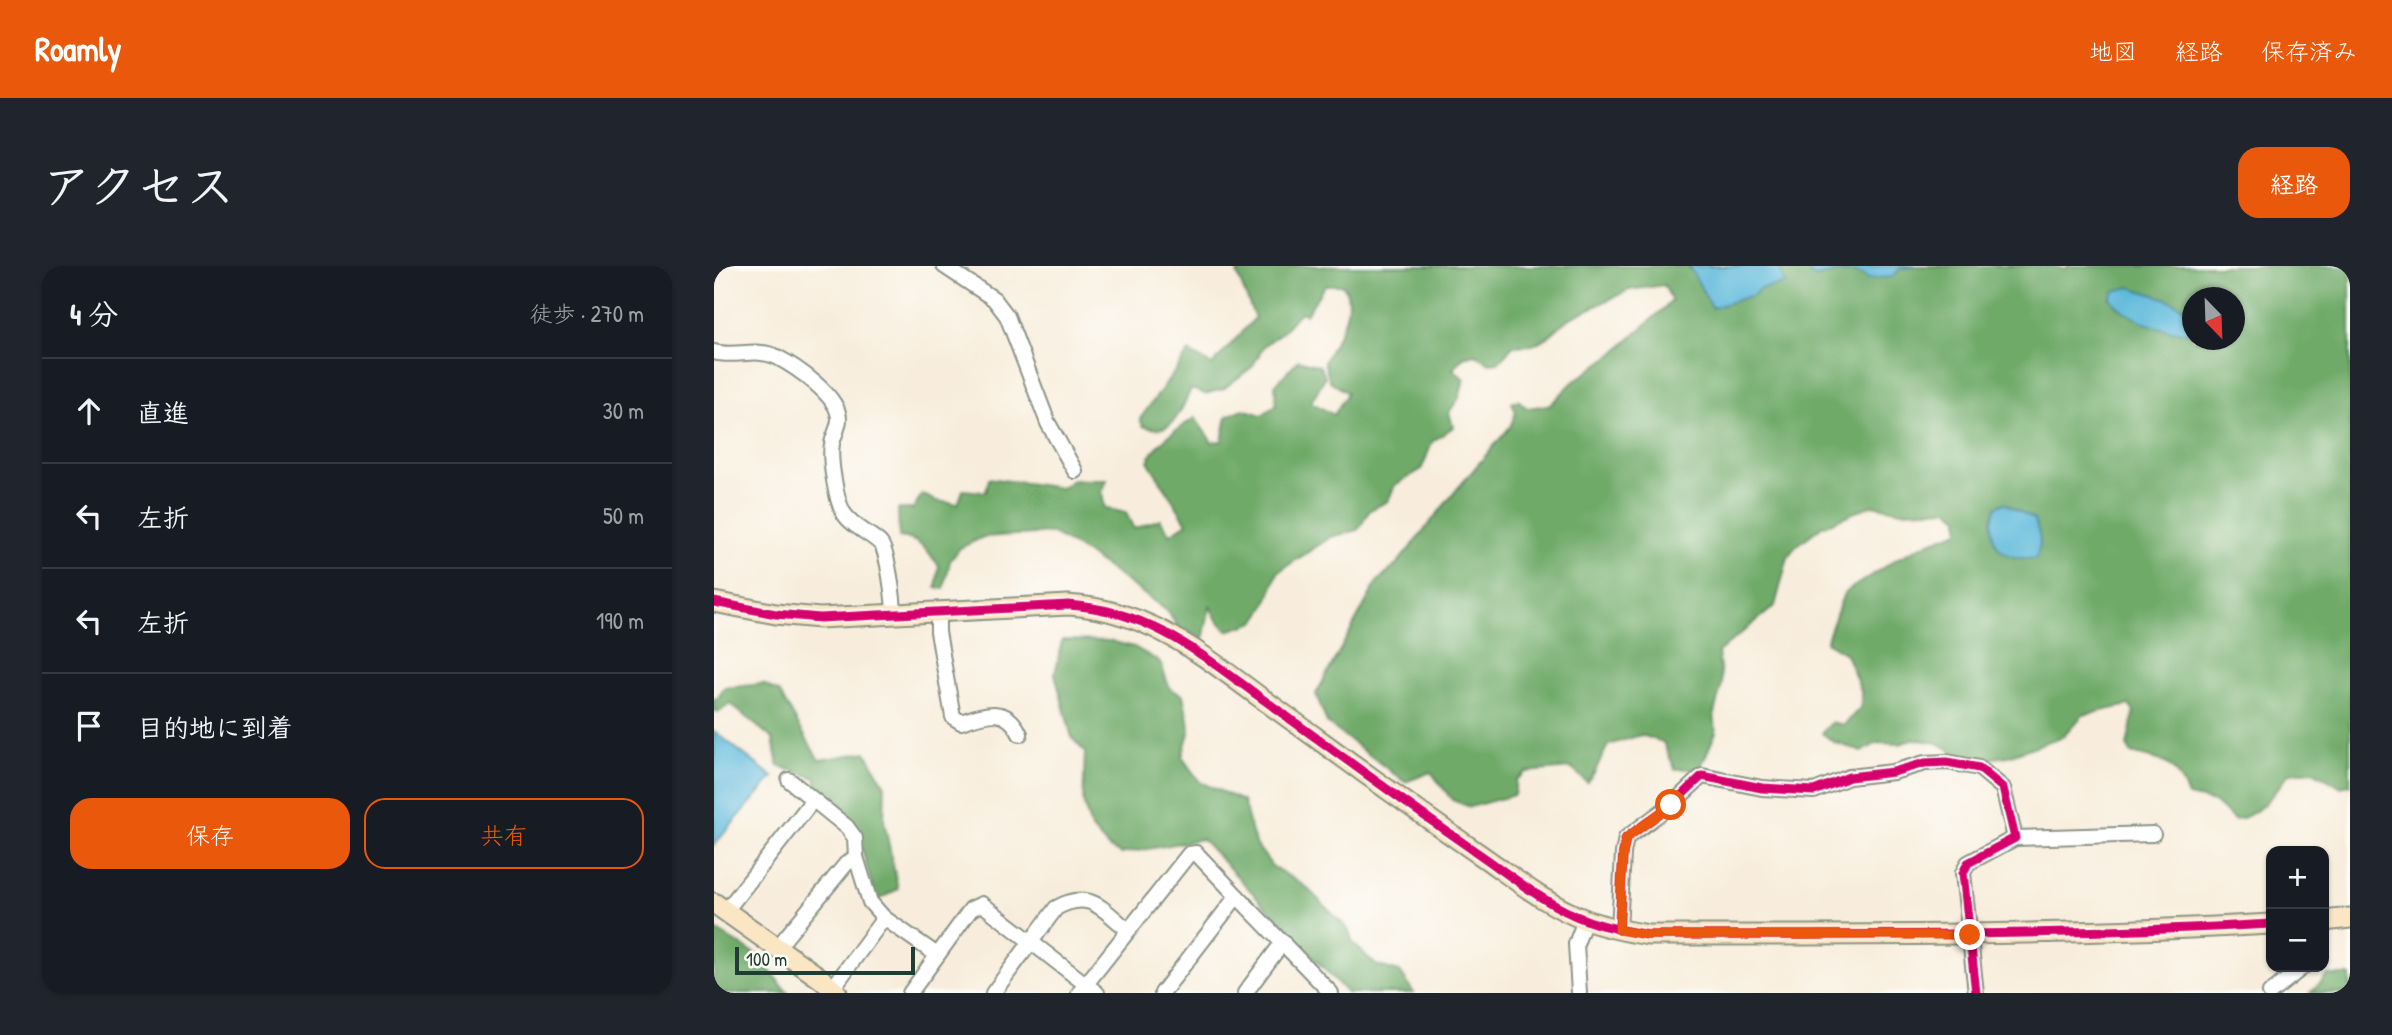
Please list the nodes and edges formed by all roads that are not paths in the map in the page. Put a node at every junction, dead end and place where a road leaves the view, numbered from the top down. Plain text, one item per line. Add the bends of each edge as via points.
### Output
1 (944, 266) edge
2 (714, 352) edge
3 (1076, 471) dead end
4 (714, 602) edge
5 (938, 612) junction
6 (894, 615) junction
7 (1020, 734) dead end
8 (789, 780) dead end
9 (813, 800) junction
10 (2153, 834) dead end
11 (2015, 838) junction
12 (856, 857) junction
13 (1237, 896) junction
14 (720, 908) edge
15 (884, 918) junction
16 (2350, 918) edge
17 (1585, 920) junction
18 (2329, 920) edge
19 (2266, 924) edge
20 (1128, 930) junction
21 (1619, 930) junction
22 (1970, 935) junction
23 (1032, 941) junction
24 (1283, 942) junction
25 (777, 948) junction
26 (937, 955) junction
27 (2297, 972) edge
28 (1087, 990) edge
29 (834, 991) edge
30 (1328, 992) edge
31 (910, 993) edge
32 (993, 993) edge
33 (1162, 993) edge
34 (1245, 993) edge
35 (1579, 993) edge
36 (1976, 993) edge
37 (2270, 993) edge

1 - 3 street via 994,299 1007,316 1048,423
2 - 6 street via 757,351 777,357 832,398 839,421 831,446 838,499 849,521 883,545
4 - 6 street via 820,618
5 - 6 street
5 - 7 street via 953,717 961,722 1005,715
5 - 17 street via 1068,605 1097,607 1150,624 1195,650 1434,824 1540,896
8 - 9 street
9 - 12 street via 847,827 855,838
9 - 14 street
10 - 11 street
11 - 21 street via 2003,788 1979,768 1925,763 1849,777 1814,791 1762,788 1702,776 1626,838
11 - 22 street via 1965,865
12 - 15 street via 870,902
12 - 25 street
13 - 20 street via 1196,853 1189,854
13 - 24 street
13 - 33 street
14 - 25 street
15 - 26 street
15 - 29 street
16 - 18 street
17 - 21 street
17 - 35 street via 1576,944
19 - 22 street
20 - 23 street via 1080,898 1056,908
20 - 28 street
21 - 22 street via 1648,935
22 - 36 street
23 - 26 street via 982,904 971,909
23 - 28 street
23 - 32 street
24 - 30 street
24 - 34 street
25 - 29 street
26 - 31 street
27 - 37 street

